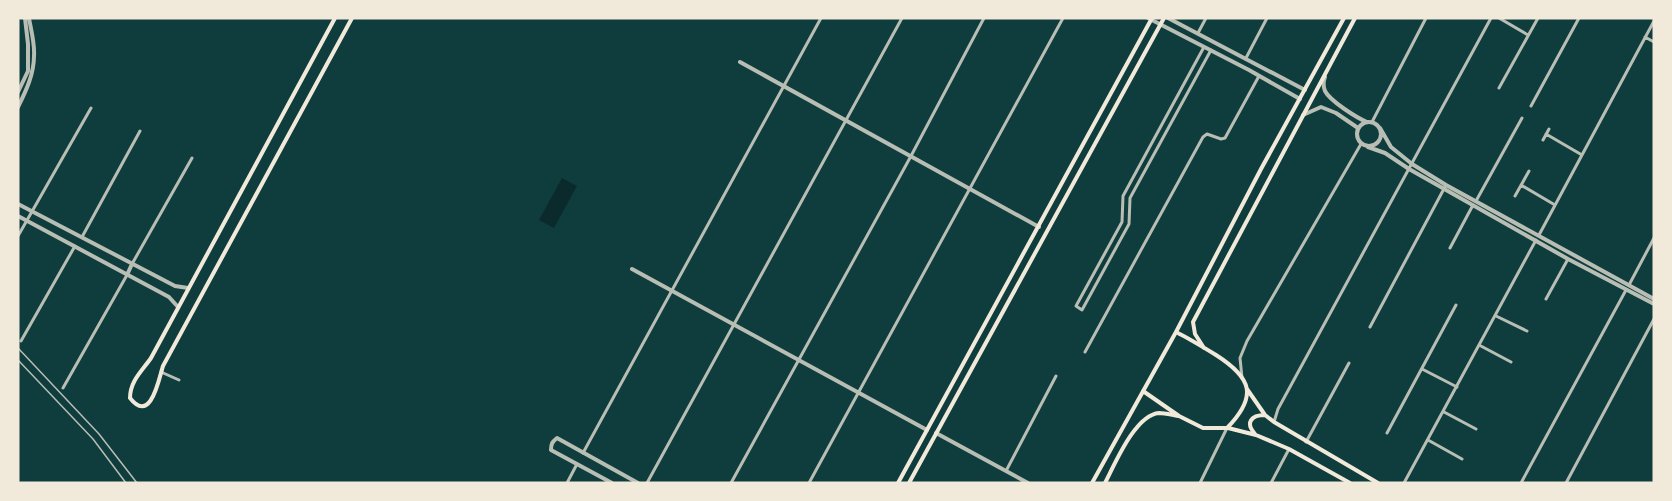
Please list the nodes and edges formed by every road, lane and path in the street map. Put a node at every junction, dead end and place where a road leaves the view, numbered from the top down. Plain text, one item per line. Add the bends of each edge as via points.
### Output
1 (25, 18) edge
2 (29, 18) edge
3 (335, 18) edge
4 (352, 18) edge
5 (820, 18) edge
6 (902, 18) edge
7 (984, 18) edge
8 (1063, 18) edge
9 (1150, 18) edge
10 (1166, 18) edge
11 (1206, 18) edge
12 (1267, 18) edge
13 (1344, 18) edge
14 (1355, 18) edge
15 (1426, 18) edge
16 (1491, 18) edge
17 (1499, 18) edge
18 (1538, 18) edge
19 (1579, 18) edge
20 (1654, 21) edge
21 (1160, 24) junction
22 (1198, 33) junction
23 (1528, 35) junction
24 (1645, 37) junction
25 (1654, 42) edge
26 (1204, 46) junction
27 (1211, 50) junction
28 (1246, 58) junction
29 (738, 61) dead end
30 (1327, 68) junction
31 (1259, 76) junction
32 (783, 86) junction
33 (1499, 88) dead end
34 (1305, 90) junction
35 (18, 92) edge
36 (1300, 99) junction
37 (1531, 106) dead end
38 (18, 107) edge
39 (91, 108) dead end
40 (1302, 115) junction
41 (1522, 118) dead end
42 (846, 121) junction
43 (1370, 122) junction
44 (1358, 128) junction
45 (1380, 128) junction
46 (1549, 129) dead end
47 (140, 131) dead end
48 (1546, 134) junction
49 (1543, 140) dead end
50 (1361, 144) junction
51 (1368, 147) junction
52 (1582, 155) junction
53 (910, 156) junction
54 (192, 158) dead end
55 (1412, 164) junction
56 (1409, 170) junction
57 (1529, 171) dead end
58 (1521, 185) junction
59 (1445, 187) junction
60 (969, 189) junction
61 (1515, 196) dead end
62 (1474, 203) junction
63 (18, 204) edge
64 (1555, 204) junction
65 (32, 211) junction
66 (18, 216) edge
67 (27, 220) junction
68 (1039, 227) junction
69 (1539, 235) junction
70 (18, 236) edge
71 (82, 237) junction
72 (1654, 238) edge
73 (1536, 240) junction
74 (75, 246) junction
75 (1450, 248) dead end
76 (1568, 259) junction
77 (132, 264) junction
78 (632, 268) dead end
79 (127, 275) junction
80 (188, 288) junction
81 (1627, 288) junction
82 (672, 290) junction
83 (1546, 299) dead end
84 (1654, 299) edge
85 (1654, 304) edge
86 (1456, 305) dead end
87 (178, 307) junction
88 (1496, 315) junction
89 (1654, 320) edge
90 (734, 324) junction
91 (1370, 327) dead end
92 (1527, 331) dead end
93 (1176, 332) junction
94 (21, 340) dead end
95 (1479, 345) junction
96 (18, 348) edge
97 (1204, 348) junction
98 (1085, 352) dead end
99 (799, 359) junction
100 (18, 360) edge
101 (1511, 362) dead end
102 (1349, 363) dead end
103 (1422, 369) junction
104 (161, 372) junction
105 (1056, 376) dead end
106 (1242, 378) junction
107 (179, 380) dead end
108 (1457, 387) junction
109 (63, 388) dead end
110 (1247, 389) junction
111 (1143, 391) junction
112 (858, 392) junction
113 (1443, 411) junction
114 (1265, 415) junction
115 (1179, 416) junction
116 (1274, 423) junction
117 (1227, 428) junction
118 (1476, 429) dead end
119 (927, 430) junction
120 (1388, 433) dead end
121 (936, 434) junction
122 (1256, 435) junction
123 (1428, 440) junction
124 (1306, 442) junction
125 (1289, 449) junction
126 (583, 453) junction
127 (1462, 459) dead end
128 (577, 464) junction
129 (1006, 471) junction
130 (1341, 481) edge
131 (126, 483) edge
132 (137, 483) edge
133 (567, 483) edge
134 (612, 483) edge
135 (638, 483) edge
136 (646, 483) edge
137 (730, 483) edge
138 (809, 483) edge
139 (898, 483) edge
140 (909, 483) edge
141 (1028, 483) edge
142 (1092, 483) edge
143 (1105, 483) edge
144 (1200, 483) edge
145 (1271, 483) edge
146 (1350, 483) edge
147 (1378, 483) edge
148 (1404, 483) edge
149 (1521, 483) edge
150 (1566, 483) edge

1 - 35 street via 28,71
2 - 38 street via 33,65
3 - 80 main road
4 - 104 main road
5 - 32 street
6 - 42 street
7 - 53 street
8 - 60 street
9 - 21 street
9 - 68 main road
10 - 21 main road
10 - 22 street
11 - 22 street
12 - 28 street
13 - 34 main road
14 - 30 main road
15 - 43 street
16 - 55 street
17 - 23 street
18 - 23 street
19 - 37 street
20 - 24 street
21 - 26 street
21 - 121 main road
22 - 28 street
23 - 33 street
24 - 25 street
24 - 52 street
26 - 27 street
26 - 27 street via 1123,196 1122,222 1076,306 1078,309 1082,310 1129,224 1130,198
27 - 31 street
28 - 34 street
29 - 32 street
30 - 40 main road
30 - 43 street via 1325,92
31 - 36 street
31 - 98 street via 1225,138 1207,134 1203,137
32 - 42 street
32 - 82 street
34 - 36 main road
36 - 93 main road
39 - 65 street
40 - 44 street via 1321,107
40 - 97 main road via 1193,322
41 - 62 street
42 - 53 street
42 - 90 street
43 - 44 street
43 - 45 street
44 - 50 street
45 - 51 street via 1378,142
45 - 55 street via 1392,147
46 - 48 street
47 - 71 street
48 - 49 street
48 - 52 street
50 - 51 street
50 - 106 street via 1247,341 1240,358
51 - 56 street via 1385,153
52 - 64 street
53 - 60 street
53 - 99 street
54 - 77 street
55 - 56 street
55 - 59 street
56 - 59 street
56 - 116 street via 1278,409
57 - 58 street
58 - 61 street
58 - 64 street
59 - 62 street
59 - 91 street
60 - 68 street
60 - 112 street
62 - 69 street
62 - 73 street
62 - 75 street
63 - 65 street
64 - 69 street
65 - 67 street
65 - 71 street
66 - 67 street
67 - 70 street
67 - 74 street
68 - 119 main road
69 - 73 street
69 - 81 street
71 - 77 street
72 - 81 street
73 - 76 street
73 - 88 street
74 - 79 street
74 - 94 street
76 - 81 street
76 - 83 street
77 - 79 street
77 - 80 street
78 - 82 street
79 - 87 street via 169,297
79 - 109 street
80 - 87 main road
81 - 84 street
81 - 85 street
81 - 149 street
82 - 90 street
82 - 126 street
86 - 103 street
87 - 104 main road via 130,392 137,405 147,404 154,395
88 - 92 street
88 - 95 street
89 - 150 street
90 - 99 street
90 - 136 street
93 - 97 main road
93 - 111 main road
95 - 101 street
95 - 108 street
96 - 132 lane via 99,434
97 - 106 main road via 1237,370
99 - 112 street
99 - 137 street
100 - 131 lane via 93,439
102 - 124 street
103 - 108 street
103 - 120 street
104 - 107 street
105 - 129 street
106 - 110 main road
108 - 113 street
110 - 114 main road
110 - 117 main road via 1241,413
111 - 115 main road
111 - 142 main road
112 - 119 street
112 - 138 street
113 - 118 street
113 - 123 street
114 - 116 main road
114 - 122 main road via 1252,418 1251,429
115 - 117 main road via 1203,428
115 - 143 main road via 1159,413 1140,424
116 - 124 main road
117 - 122 main road
117 - 144 street
119 - 139 main road
121 - 129 street
121 - 140 main road
122 - 125 main road
123 - 127 street
123 - 148 street
124 - 147 main road
125 - 130 main road
125 - 145 street
126 - 128 street via 557,438 551,445 551,450
126 - 135 street
128 - 133 street
128 - 134 street
129 - 141 street
130 - 146 main road

